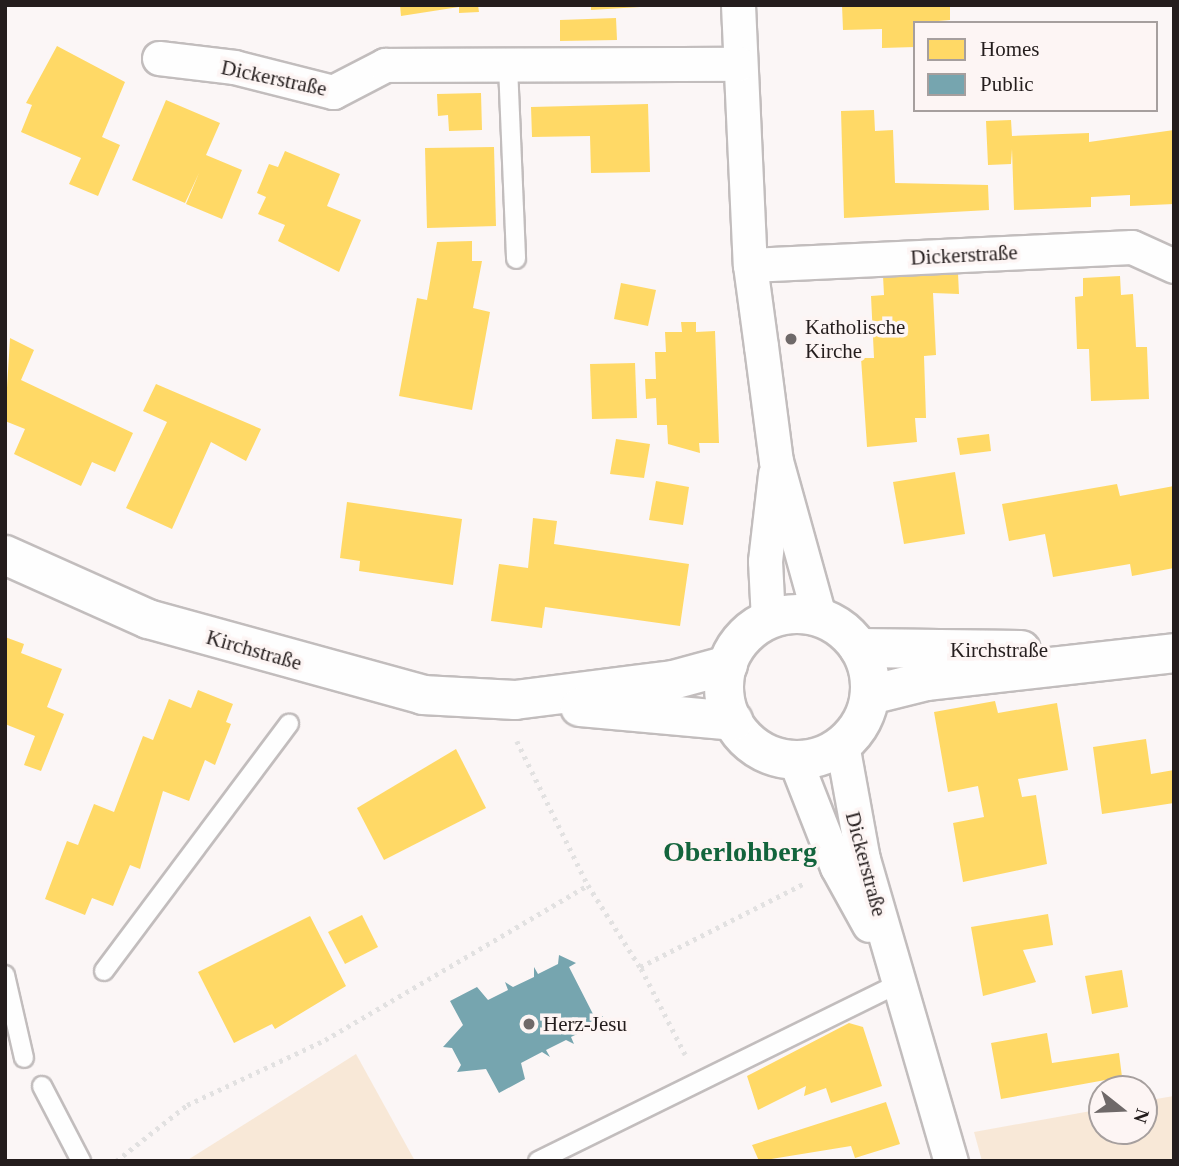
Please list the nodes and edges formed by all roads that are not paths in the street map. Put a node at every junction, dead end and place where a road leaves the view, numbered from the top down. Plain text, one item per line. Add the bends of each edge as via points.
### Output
1 (738, 5) edge
2 (159, 58) dead end
3 (739, 64) junction
4 (508, 66) junction
5 (516, 259) dead end
6 (750, 265) junction
7 (1174, 266) edge
8 (776, 461) junction
9 (5, 555) edge
10 (819, 616) junction
11 (768, 620) junction
12 (859, 648) junction
13 (1156, 655) edge
14 (728, 665) junction
15 (870, 695) junction
16 (506, 700) junction
17 (733, 721) junction
18 (289, 724) dead end
19 (842, 744) junction
20 (794, 760) junction
21 (104, 971) dead end
22 (5, 975) edge
23 (901, 982) junction
24 (24, 1058) dead end
25 (42, 1086) dead end
26 (81, 1161) edge
27 (538, 1161) edge
28 (951, 1161) edge

1 - 3 street
2 - 4 street, Dickerstraße via 234,67 333,92 385,65
3 - 4 street, Dickerstraße
3 - 6 street
4 - 5 lane
6 - 7 street, Dickerstraße via 1132,247
6 - 8 street
8 - 10 street
8 - 11 street via 765,561
9 - 16 street, Kirchstraße via 148,619 240,647 423,695
10 - 11 street
10 - 12 street
11 - 14 street via 738,644
12 - 13 street, Kirchstraße
12 - 15 street
13 - 15 street, Kirchstraße via 926,681
14 - 16 street, Kirchstraße via 673,680
14 - 17 street via 726,703
15 - 19 street via 865,714
16 - 17 street, Kirchstraße
17 - 20 street via 758,749
18 - 21 lane
19 - 20 street
19 - 23 street, Dickerstraße via 848,798
20 - 23 street, Dickerstraße via 836,867
22 - 24 lane
23 - 27 lane
23 - 28 street, Dickerstraße
25 - 26 lane

